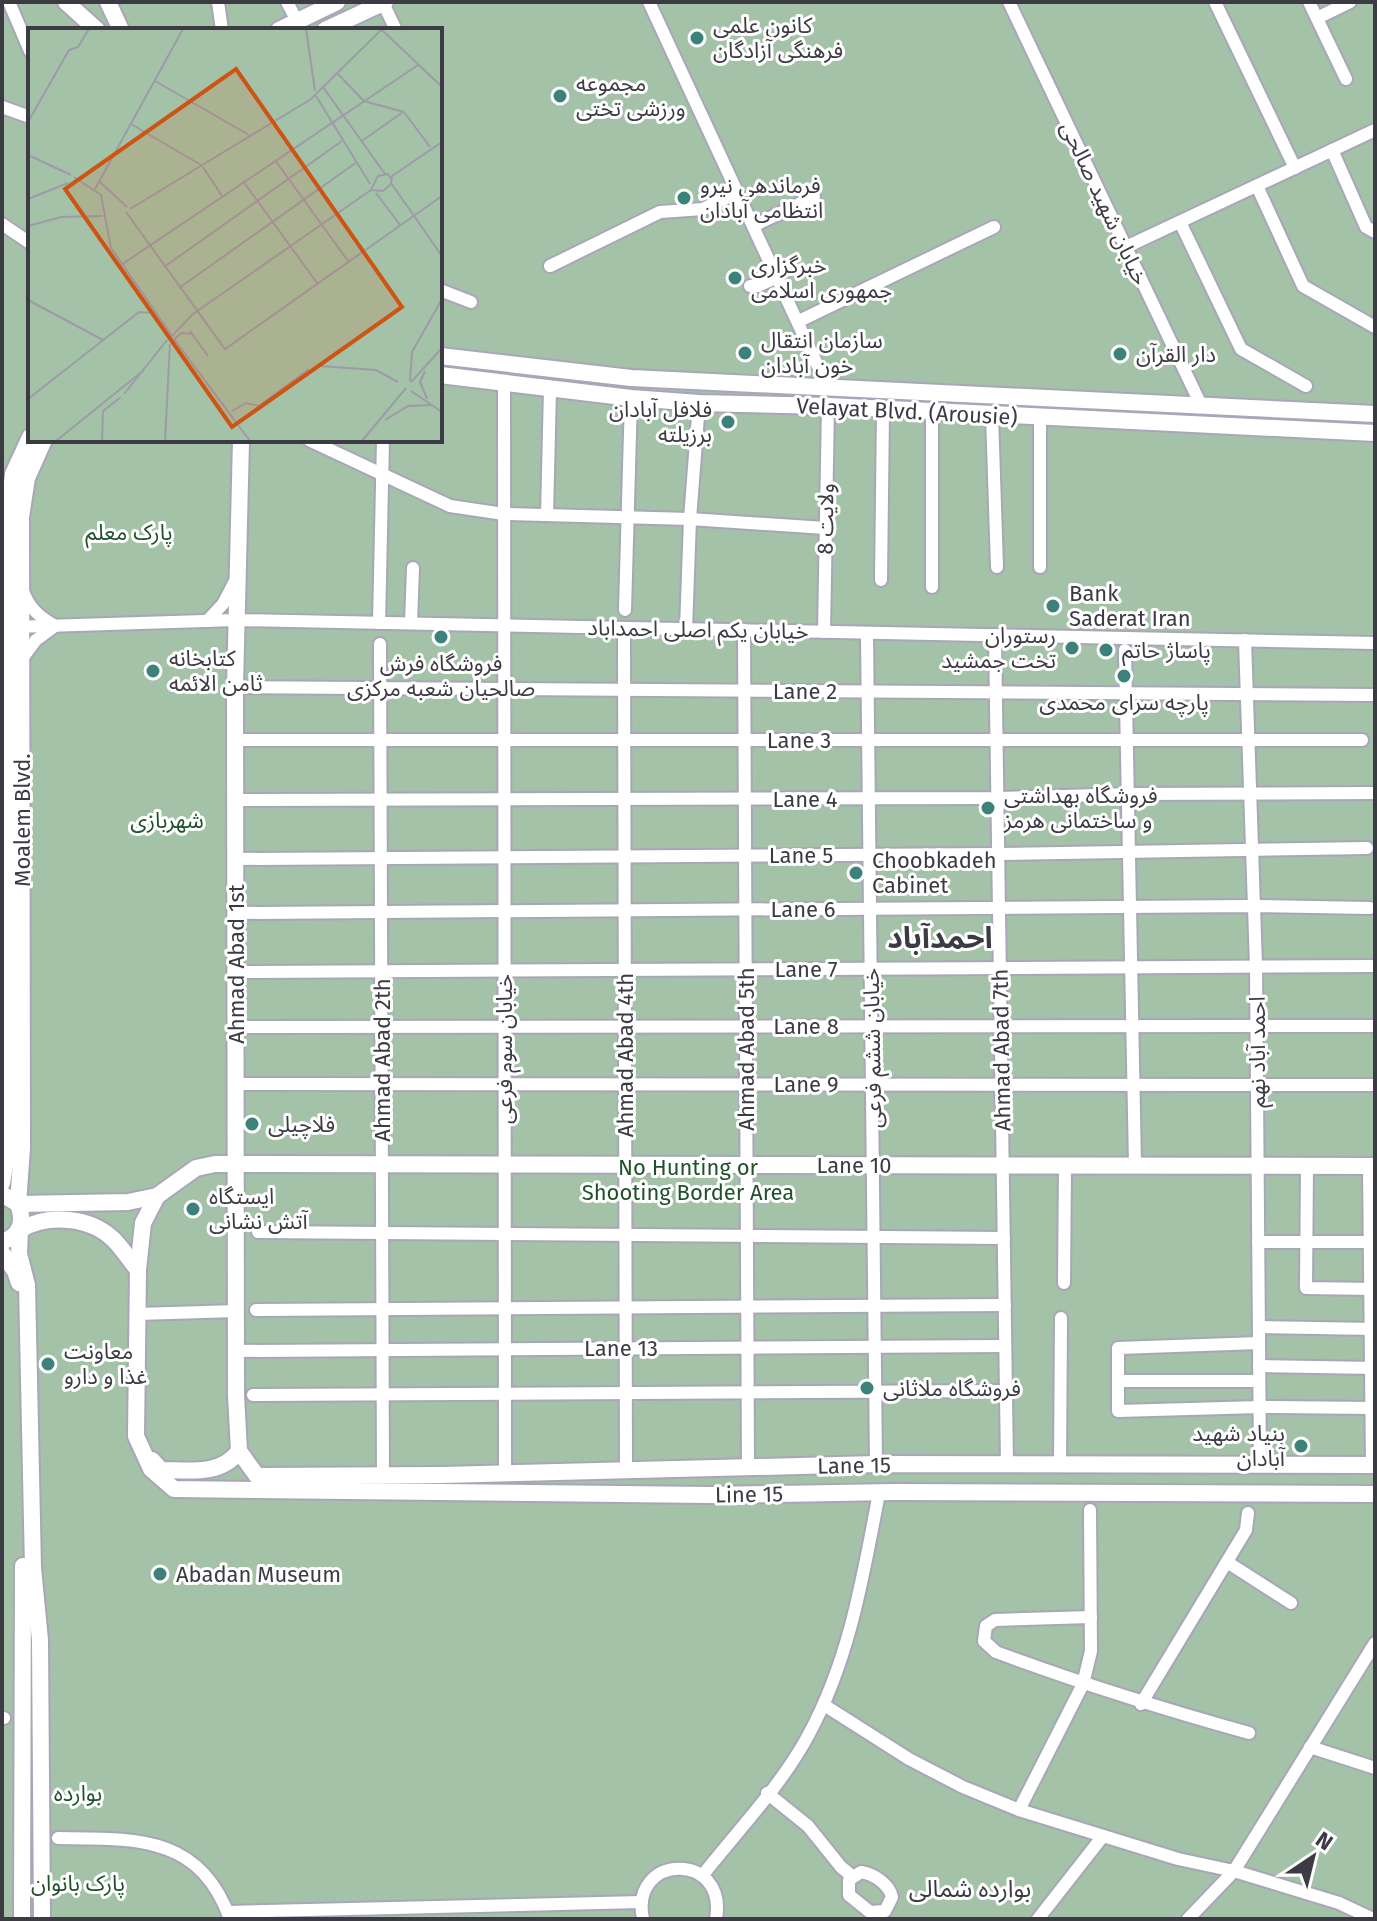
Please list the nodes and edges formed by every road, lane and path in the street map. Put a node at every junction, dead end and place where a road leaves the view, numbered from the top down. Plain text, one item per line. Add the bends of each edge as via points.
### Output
1 (9, 2) edge
2 (66, 2) edge
3 (108, 2) edge
4 (218, 2) edge
5 (287, 2) edge
6 (340, 2) edge
7 (384, 2) edge
8 (649, 2) edge
9 (1009, 2) edge
10 (1215, 2) edge
11 (1309, 2) edge
12 (1350, 2) edge
13 (350, 18) junction
14 (1317, 18) junction
15 (297, 21) junction
16 (95, 28) edge
17 (120, 28) edge
18 (222, 28) edge
19 (283, 28) edge
20 (329, 28) edge
21 (395, 28) edge
22 (28, 46) edge
23 (1346, 79) dead end
24 (2, 107) edge
25 (28, 116) edge
26 (1375, 130) edge
27 (1332, 150) junction
28 (1295, 168) junction
29 (1257, 186) junction
30 (738, 192) junction
31 (814, 197) dead end
32 (1180, 222) junction
33 (2, 224) edge
34 (753, 226) junction
35 (994, 227) dead end
36 (1370, 229) edge
37 (28, 242) edge
38 (1126, 247) junction
39 (550, 266) dead end
40 (777, 277) junction
41 (750, 286) dead end
42 (442, 291) edge
43 (471, 302) dead end
44 (799, 321) junction
45 (1375, 327) edge
46 (442, 356) edge
47 (442, 375) edge
48 (631, 378) junction
49 (655, 379) junction
50 (504, 383) junction
51 (1306, 386) dead end
52 (828, 388) junction
53 (550, 389) junction
54 (1014, 396) junction
55 (631, 398) junction
56 (1052, 398) junction
57 (654, 399) junction
58 (699, 403) junction
59 (1201, 405) junction
60 (828, 406) junction
61 (883, 410) junction
62 (932, 412) junction
63 (1375, 414) edge
64 (992, 415) junction
65 (1013, 416) junction
66 (1044, 417) junction
67 (1375, 433) edge
68 (28, 440) edge
69 (43, 442) edge
70 (241, 442) edge
71 (248, 442) edge
72 (313, 442) edge
73 (383, 442) edge
74 (242, 466) junction
75 (8, 473) edge
76 (382, 474) junction
77 (504, 514) junction
78 (547, 515) junction
79 (5, 516) edge
80 (627, 517) junction
81 (690, 519) junction
82 (825, 528) junction
83 (997, 567) dead end
84 (1040, 567) dead end
85 (413, 568) dead end
86 (238, 575) junction
87 (881, 580) dead end
88 (932, 587) dead end
89 (21, 589) junction
90 (625, 610) dead end
91 (236, 620) junction
92 (207, 621) junction
93 (379, 623) junction
94 (411, 623) junction
95 (503, 625) junction
96 (55, 626) junction
97 (10, 627) edge
98 (686, 629) junction
99 (744, 630) junction
100 (824, 632) junction
101 (867, 633) junction
102 (995, 635) junction
103 (624, 639) dead end
104 (1245, 640) junction
105 (1375, 643) edge
106 (380, 644) dead end
107 (1125, 650) dead end
108 (21, 660) junction
109 (235, 687) junction
110 (380, 688) junction
111 (504, 689) junction
112 (625, 690) junction
113 (744, 691) junction
114 (868, 691) junction
115 (996, 692) junction
116 (1126, 693) junction
117 (1248, 694) junction
118 (1374, 695) edge
119 (235, 740) junction
120 (381, 740) junction
121 (504, 740) junction
122 (625, 740) junction
123 (745, 740) junction
124 (868, 740) junction
125 (997, 740) junction
126 (1127, 740) junction
127 (1250, 740) junction
128 (1362, 740) dead end
129 (1252, 793) junction
130 (1375, 793) edge
131 (1128, 794) junction
132 (869, 798) junction
133 (998, 798) junction
134 (625, 799) junction
135 (745, 799) junction
136 (236, 800) junction
137 (381, 800) junction
138 (504, 800) junction
139 (5, 829) edge
140 (1367, 848) dead end
141 (1253, 850) junction
142 (1129, 851) junction
143 (999, 854) junction
144 (870, 855) junction
145 (625, 856) junction
146 (745, 856) junction
147 (504, 857) junction
148 (381, 858) junction
149 (236, 859) junction
150 (1130, 906) junction
151 (1255, 906) junction
152 (999, 908) junction
153 (1370, 908) dead end
154 (745, 909) junction
155 (870, 909) junction
156 (625, 910) junction
157 (504, 911) junction
158 (381, 912) junction
159 (236, 913) junction
160 (11, 926) edge
161 (1256, 966) junction
162 (1375, 966) edge
163 (1131, 967) junction
164 (1000, 968) junction
165 (871, 969) junction
166 (625, 970) junction
167 (746, 970) junction
168 (504, 971) junction
169 (236, 972) junction
170 (381, 972) junction
171 (5, 1005) edge
172 (872, 1026) junction
173 (1001, 1026) junction
174 (1132, 1026) junction
175 (1257, 1026) junction
176 (1375, 1026) edge
177 (236, 1027) junction
178 (382, 1027) junction
179 (504, 1027) junction
180 (625, 1027) junction
181 (746, 1027) junction
182 (236, 1084) junction
183 (382, 1084) junction
184 (505, 1084) junction
185 (625, 1084) junction
186 (746, 1084) junction
187 (872, 1084) junction
188 (1002, 1085) junction
189 (1133, 1085) junction
190 (1257, 1085) junction
191 (1375, 1085) edge
192 (237, 1164) junction
193 (382, 1165) junction
194 (505, 1165) junction
195 (625, 1165) junction
196 (747, 1165) junction
197 (873, 1165) junction
198 (1003, 1165) junction
199 (1065, 1165) junction
200 (1135, 1165) junction
201 (1258, 1166) junction
202 (1307, 1166) junction
203 (1372, 1166) edge
204 (2, 1183) edge
205 (2, 1194) edge
206 (157, 1196) junction
207 (18, 1204) junction
208 (20, 1230) junction
209 (258, 1232) dead end
210 (382, 1233) junction
211 (505, 1234) junction
212 (626, 1235) junction
213 (747, 1236) junction
214 (874, 1237) junction
215 (1004, 1238) junction
216 (2, 1242) edge
217 (1258, 1242) junction
218 (1306, 1242) junction
219 (1372, 1242) edge
220 (4, 1257) edge
221 (138, 1270) junction
222 (1064, 1283) dead end
223 (1373, 1289) edge
224 (1005, 1305) junction
225 (875, 1306) junction
226 (748, 1307) junction
227 (505, 1308) junction
228 (626, 1308) junction
229 (382, 1309) junction
230 (256, 1310) dead end
231 (237, 1311) junction
232 (137, 1314) junction
233 (1061, 1318) dead end
234 (1259, 1327) junction
235 (1373, 1329) edge
236 (1259, 1343) junction
237 (1005, 1346) junction
238 (875, 1347) junction
239 (626, 1348) junction
240 (748, 1348) junction
241 (505, 1349) junction
242 (383, 1350) junction
243 (236, 1351) junction
244 (1259, 1366) junction
245 (1373, 1368) edge
246 (1118, 1381) junction
247 (1259, 1381) junction
248 (1006, 1391) junction
249 (875, 1392) junction
250 (626, 1393) junction
251 (748, 1393) junction
252 (383, 1394) junction
253 (505, 1394) junction
254 (253, 1395) dead end
255 (1260, 1407) junction
256 (1373, 1408) edge
257 (143, 1450) junction
258 (242, 1456) junction
259 (876, 1464) junction
260 (1007, 1464) junction
261 (1060, 1464) junction
262 (1167, 1464) junction
263 (1260, 1465) junction
264 (1374, 1465) edge
265 (748, 1468) junction
266 (705, 1469) junction
267 (626, 1471) junction
268 (505, 1472) junction
269 (383, 1475) junction
270 (879, 1493) junction
271 (1166, 1493) junction
272 (1375, 1494) edge
273 (710, 1495) junction
274 (1090, 1510) dead end
275 (1248, 1513) dead end
276 (1227, 1562) junction
277 (1291, 1603) dead end
278 (1091, 1617) junction
279 (1375, 1643) edge
280 (1083, 1684) junction
281 (1141, 1704) junction
282 (824, 1705) junction
283 (1249, 1733) dead end
284 (1310, 1747) junction
285 (1375, 1768) edge
286 (767, 1793) junction
287 (1019, 1810) junction
288 (1103, 1836) junction
289 (58, 1838) dead end
290 (1234, 1871) junction
291 (702, 1876) junction
292 (852, 1876) dead end
293 (641, 1902) junction
294 (371, 1914) edge
295 (229, 1916) edge
296 (22, 1919) edge
297 (42, 1919) edge
298 (643, 1919) edge
299 (716, 1919) edge
300 (1038, 1919) edge
301 (1188, 1919) edge
302 (1373, 1919) edge

1 - 22 street
2 - 16 main road
3 - 17 main road
4 - 18 street
5 - 15 street
6 - 13 main road
6 - 15 main road
7 - 13 main road
7 - 21 street
8 - 30 street
9 - 38 street, خیابان شهید صالحی
10 - 28 street
11 - 14 street
12 - 14 street
13 - 20 main road
14 - 23 street
15 - 19 main road
24 - 25 street
26 - 27 street
27 - 28 street
27 - 36 street
28 - 29 street
29 - 32 street
29 - 45 street via 1303,286
30 - 34 street
30 - 39 street via 703,209 660,212
31 - 34 street
32 - 38 street
32 - 51 street via 1241,349
33 - 37 street
34 - 40 street
35 - 44 street
38 - 59 street, خیابان شهید صالحی
40 - 41 street
40 - 44 street
42 - 43 street
44 - 52 street
46 - 48 main road, Velayat Blvd. (Arousie)
47 - 50 main road, Velayat Blvd. (Arousie)
48 - 49 main road, Velayat Blvd. (Arousie)
48 - 55 main road
49 - 52 main road, Velayat Blvd. (Arousie)
49 - 57 main road via 650,389
50 - 53 main road, Velayat Blvd. (Arousie)
50 - 77 street, خیابان سوم فرعی
52 - 54 main road, Velayat Blvd. (Arousie)
53 - 55 main road, Velayat Blvd. (Arousie)
53 - 78 street
54 - 56 main road, Velayat Blvd. (Arousie)
54 - 65 main road via 1018,406
55 - 57 main road, Velayat Blvd. (Arousie)
55 - 80 street
56 - 59 main road, Velayat Blvd. (Arousie)
56 - 66 main road
57 - 58 main road, Velayat Blvd. (Arousie)
58 - 60 main road, Velayat Blvd. (Arousie)
58 - 81 street
59 - 63 main road, Velayat Blvd. (Arousie)
60 - 61 main road, Velayat Blvd. (Arousie)
60 - 82 street, ولایت 8
61 - 62 main road, Velayat Blvd. (Arousie)
61 - 87 street
62 - 64 main road, Velayat Blvd. (Arousie)
62 - 88 street
64 - 65 main road, Velayat Blvd. (Arousie)
64 - 83 street
65 - 66 main road, Velayat Blvd. (Arousie)
66 - 67 main road, Velayat Blvd. (Arousie)
66 - 84 street
68 - 75 main road, Moalem Blvd.
69 - 89 main road, Moalem Blvd. via 25,487
70 - 74 main road
71 - 74 main road
72 - 76 street
73 - 76 street
74 - 86 main road, Ahmad Abad 1st
75 - 79 main road, Moalem Blvd.
76 - 77 street via 450,506
76 - 93 street
77 - 78 street
77 - 95 street, خیابان سوم فرعی
78 - 80 street
79 - 97 main road, Moalem Blvd.
80 - 81 street
80 - 90 street
81 - 82 street
81 - 98 street
82 - 100 street, ولایت 8
85 - 94 street
86 - 91 main road, Ahmad Abad 1st
86 - 92 street via 231,593
89 - 96 street via 28,604
89 - 97 main road, Moalem Blvd.
91 - 92 street, خیابان یکم اصلی احمداباد
91 - 93 street, خیابان یکم اصلی احمداباد
91 - 109 main road, Ahmad Abad 1st
92 - 96 street, خیابان یکم اصلی احمداباد
93 - 94 street, خیابان یکم اصلی احمداباد
94 - 95 street, خیابان یکم اصلی احمداباد
95 - 98 street, خیابان یکم اصلی احمداباد
95 - 111 street, خیابان سوم فرعی
96 - 97 street, خیابان یکم اصلی احمداباد
96 - 108 street
97 - 108 main road, Moalem Blvd.
97 - 139 main road, Moalem Blvd.
98 - 99 street, خیابان یکم اصلی احمداباد
99 - 100 street, خیابان یکم اصلی احمداباد
99 - 113 street, Ahmad Abad 5th
100 - 101 street, خیابان یکم اصلی احمداباد
101 - 102 street, خیابان یکم اصلی احمداباد
101 - 114 street, خیابان ششم فرعی
102 - 104 street, خیابان یکم اصلی احمداباد
102 - 115 street, Ahmad Abad 7th
103 - 112 street, Ahmad Abad 4th
104 - 105 street, خیابان یکم اصلی احمداباد
104 - 117 street, احمد آباد نهم
106 - 110 street, Ahmad Abad 2th
107 - 116 street
108 - 160 main road, Moalem Blvd.
109 - 110 street, Lane 2
109 - 119 main road, Ahmad Abad 1st
110 - 111 street, Lane 2
110 - 120 street, Ahmad Abad 2th
111 - 112 street, Lane 2
111 - 121 street, خیابان سوم فرعی
112 - 113 street, Lane 2
112 - 122 street, Ahmad Abad 4th
113 - 114 street, Lane 2
113 - 123 street, Ahmad Abad 5th
114 - 115 street, Lane 2
114 - 124 street, خیابان ششم فرعی
115 - 116 street, Lane 2
115 - 125 street, Ahmad Abad 7th
116 - 117 street, Lane 2
116 - 126 street
117 - 118 street, Lane 2
117 - 127 street, احمد آباد نهم
119 - 120 street, Lane 3
119 - 136 main road, Ahmad Abad 1st
120 - 121 street, Lane 3
120 - 137 street, Ahmad Abad 2th
121 - 122 street, Lane 3
121 - 138 street, خیابان سوم فرعی
122 - 123 street, Lane 3
122 - 134 street, Ahmad Abad 4th
123 - 124 street, Lane 3
123 - 135 street, Ahmad Abad 5th
124 - 125 street, Lane 3
124 - 132 street, خیابان ششم فرعی
125 - 126 street, Lane 3
125 - 133 street, Ahmad Abad 7th
126 - 127 street, Lane 3
126 - 131 street
127 - 128 street, Lane 3
127 - 129 street, احمد آباد نهم
129 - 130 street, Lane 4
129 - 131 street, Lane 4
129 - 141 street, احمد آباد نهم
131 - 133 street, Lane 4
131 - 142 street
132 - 133 street, Lane 4
132 - 135 street, Lane 4
132 - 144 street, خیابان ششم فرعی
133 - 143 street, Ahmad Abad 7th
134 - 135 street, Lane 4
134 - 138 street, Lane 4
134 - 145 street, Ahmad Abad 4th
135 - 146 street, Ahmad Abad 5th
136 - 137 street, Lane 4
136 - 149 main road, Ahmad Abad 1st
137 - 138 street, Lane 4
137 - 148 street, Ahmad Abad 2th
138 - 147 street, خیابان سوم فرعی
139 - 160 main road, Moalem Blvd.
140 - 141 street, Lane 5
141 - 142 street, Lane 5
141 - 151 street, احمد آباد نهم
142 - 143 street, Lane 5
142 - 150 street
143 - 144 street, Lane 5
143 - 152 street, Ahmad Abad 7th
144 - 146 street, Lane 5
144 - 155 street, خیابان ششم فرعی
145 - 146 street, Lane 5
145 - 147 street, Lane 5
145 - 156 street, Ahmad Abad 4th
146 - 154 street, Ahmad Abad 5th
147 - 148 street, Lane 5
147 - 157 street, خیابان سوم فرعی
148 - 149 street, Lane 5
148 - 158 street, Ahmad Abad 2th
149 - 159 main road, Ahmad Abad 1st
150 - 151 street, Lane 6
150 - 152 street, Lane 6
150 - 163 street
151 - 153 street, Lane 6
151 - 161 street, احمد آباد نهم
152 - 155 street, Lane 6
152 - 164 street, Ahmad Abad 7th
154 - 155 street, Lane 6
154 - 156 street, Lane 6
154 - 167 street, Ahmad Abad 5th
155 - 165 street, خیابان ششم فرعی
156 - 157 street, Lane 6
156 - 166 street, Ahmad Abad 4th
157 - 158 street, Lane 6
157 - 168 street, خیابان سوم فرعی
158 - 159 street, Lane 6
158 - 170 street, Ahmad Abad 2th
159 - 169 main road, Ahmad Abad 1st
160 - 171 main road, Moalem Blvd.
160 - 207 main road, Moalem Blvd. via 22,1148
161 - 162 street, Lane 7
161 - 163 street, Lane 7
161 - 175 street, احمد آباد نهم
163 - 164 street, Lane 7
163 - 174 street
164 - 165 street, Lane 7
164 - 173 street, Ahmad Abad 7th
165 - 167 street, Lane 7
165 - 172 street, خیابان ششم فرعی
166 - 167 street, Lane 7
166 - 168 street, Lane 7
166 - 180 street, Ahmad Abad 4th
167 - 181 street, Ahmad Abad 5th
168 - 170 street, Lane 7
168 - 179 street, خیابان سوم فرعی
169 - 170 street, Lane 7
169 - 177 main road, Ahmad Abad 1st
170 - 178 street, Ahmad Abad 2th
171 - 204 main road, Moalem Blvd. via 8,1148
172 - 173 street, Lane 8
172 - 181 street, Lane 8
172 - 187 street, خیابان ششم فرعی
173 - 174 street, Lane 8
173 - 188 street, Ahmad Abad 7th
174 - 175 street, Lane 8
174 - 189 street
175 - 176 street, Lane 8
175 - 190 street, احمد آباد نهم
177 - 178 street, Lane 8
177 - 182 main road, Ahmad Abad 1st
178 - 179 street, Lane 8
178 - 183 street, Ahmad Abad 2th
179 - 180 street, Lane 8
179 - 184 street, خیابان سوم فرعی
180 - 181 street, Lane 8
180 - 185 street, Ahmad Abad 4th
181 - 186 street, Ahmad Abad 5th
182 - 183 street, Lane 9
182 - 192 main road, Ahmad Abad 1st
183 - 184 street, Lane 9
183 - 193 street, Ahmad Abad 2th
184 - 185 street, Lane 9
184 - 194 street, خیابان سوم فرعی
185 - 186 street, Lane 9
185 - 195 street, Ahmad Abad 4th
186 - 187 street, Lane 9
186 - 196 street, Ahmad Abad 5th
187 - 188 street, Lane 9
187 - 197 street, خیابان ششم فرعی
188 - 189 street, Lane 9
188 - 198 street, Ahmad Abad 7th
189 - 190 street, Lane 9
189 - 200 street
190 - 191 street, Lane 9
190 - 201 street, احمد آباد نهم
192 - 193 main road, Lane 10
192 - 206 main road, Lane 10 via 196,1168
192 - 231 main road, Ahmad Abad 1st
193 - 194 main road, Lane 10
193 - 210 street, Ahmad Abad 2th
194 - 195 main road, Lane 10
194 - 211 street, خیابان سوم فرعی
195 - 196 main road, Lane 10
195 - 212 street, Ahmad Abad 4th
196 - 197 main road, Lane 10
196 - 213 street, Ahmad Abad 5th
197 - 198 main road, Lane 10
197 - 214 street, خیابان ششم فرعی
198 - 199 main road, Lane 10
198 - 215 street, Ahmad Abad 7th
199 - 200 main road, Lane 10
199 - 222 street
200 - 201 main road, Lane 10
201 - 202 main road, Lane 10
201 - 217 street, احمد آباد نهم
202 - 203 main road, Lane 10
202 - 218 street
203 - 219 street
205 - 207 main road
206 - 207 main road via 128,1202
206 - 221 main road via 143,1223
207 - 208 main road, Moalem Blvd.
208 - 216 main road
208 - 221 main road via 51,1220 87,1223 116,1241
208 - 297 main road, Moalem Blvd. via 19,1254 27,1285 32,1559 40,1640
209 - 210 street
210 - 211 street
210 - 229 street, Ahmad Abad 2th
211 - 212 street
211 - 227 street, خیابان سوم فرعی
212 - 213 street
212 - 228 street, Ahmad Abad 4th
213 - 214 street
213 - 226 street, Ahmad Abad 5th
214 - 215 street
214 - 225 street, خیابان ششم فرعی
215 - 224 street, Ahmad Abad 7th
217 - 218 street
217 - 234 street, احمد آباد نهم
218 - 219 street
218 - 223 street via 1306,1288
219 - 223 street
220 - 296 main road via 19,1285
221 - 232 main road
223 - 235 street
224 - 225 street
224 - 237 street, Ahmad Abad 7th
225 - 226 street
225 - 238 street, خیابان ششم فرعی
226 - 228 street
226 - 240 street, Ahmad Abad 5th
227 - 228 street
227 - 229 street
227 - 241 street, خیابان سوم فرعی
228 - 239 street, Ahmad Abad 4th
229 - 230 street
229 - 242 street, Ahmad Abad 2th
231 - 232 street
231 - 243 main road, Ahmad Abad 1st
232 - 257 main road via 136,1436
233 - 261 street
234 - 235 street
234 - 236 street, احمد آباد نهم
235 - 245 street
236 - 244 street, احمد آباد نهم
236 - 246 street via 1118,1348
237 - 238 street, Lane 13
237 - 248 street, Ahmad Abad 7th
238 - 240 street, Lane 13
238 - 249 street, خیابان ششم فرعی
239 - 240 street, Lane 13
239 - 241 street, Lane 13
239 - 250 street, Ahmad Abad 4th
240 - 251 street, Ahmad Abad 5th
241 - 242 street, Lane 13
241 - 253 street, خیابان سوم فرعی
242 - 243 street, Lane 13
242 - 252 street, Ahmad Abad 2th
243 - 258 main road, Ahmad Abad 1st
244 - 245 street
244 - 247 street, احمد آباد نهم
245 - 256 street
246 - 247 street
246 - 255 street via 1118,1411
247 - 255 street, احمد آباد نهم
248 - 249 street
248 - 260 street, Ahmad Abad 7th
249 - 251 street
249 - 259 street, خیابان ششم فرعی
250 - 251 street
250 - 253 street
250 - 267 street, Ahmad Abad 4th
251 - 265 street, Ahmad Abad 5th
252 - 253 street
252 - 254 street
252 - 269 street, Ahmad Abad 2th
253 - 268 street, خیابان سوم فرعی
255 - 256 street
255 - 263 street, احمد آباد نهم
256 - 264 street
257 - 258 main road via 161,1470 221,1468
257 - 273 main road, Line 15 via 161,1480 190,1491
258 - 269 main road, Lane 15 via 257,1476
259 - 260 main road, Lane 15
259 - 265 main road, Lane 15
260 - 261 main road, Lane 15
261 - 262 main road, Lane 15
262 - 263 main road, Lane 15
262 - 271 main road
263 - 264 main road, Lane 15
265 - 266 main road, Lane 15
266 - 267 main road, Lane 15
266 - 273 main road via 703,1482
267 - 268 main road, Lane 15
268 - 269 main road, Lane 15
270 - 271 main road, Line 15
270 - 273 main road, Line 15
270 - 282 street via 854,1617
271 - 272 main road, Line 15
274 - 278 street
275 - 276 street via 1246,1530
276 - 277 street
276 - 281 street
278 - 280 street via 1091,1651
278 - 280 street via 995,1620 983,1636 991,1649
279 - 284 street
280 - 281 street
280 - 287 street
281 - 283 street
282 - 286 street
282 - 287 street via 909,1759
284 - 285 street
284 - 290 street
286 - 291 street
286 - 292 street via 808,1826
287 - 288 street
288 - 290 street
288 - 300 street
289 - 295 street via 134,1839 169,1849 200,1869 222,1897
290 - 301 street
290 - 302 street via 1339,1903
291 - 293 street via 667,1870 648,1884
291 - 299 street via 716,1895
293 - 294 street
293 - 298 street
294 - 295 street

